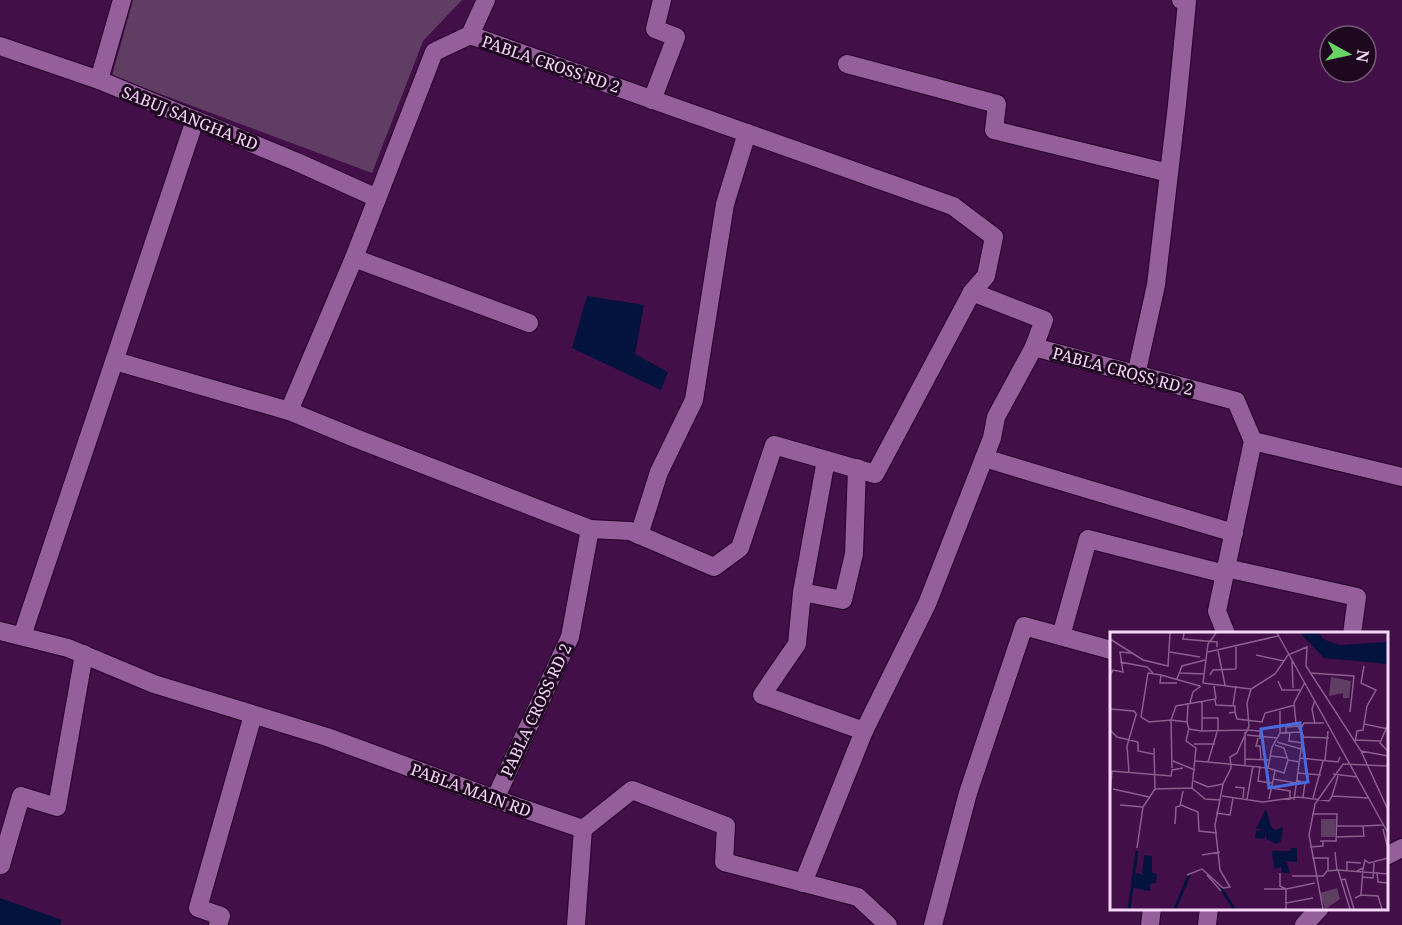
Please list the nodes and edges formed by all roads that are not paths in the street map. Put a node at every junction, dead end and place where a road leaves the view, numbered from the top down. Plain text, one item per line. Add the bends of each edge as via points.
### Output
1 (122, 0) edge
2 (486, 0) edge
3 (662, 0) edge
4 (1181, 0) edge
5 (470, 35) junction
6 (0, 46) edge
7 (847, 64) dead end
8 (99, 80) junction
9 (652, 100) junction
10 (195, 120) junction
11 (747, 133) junction
12 (1169, 173) junction
13 (377, 198) junction
14 (354, 258) junction
15 (972, 292) junction
16 (529, 324) dead end
17 (1034, 347) junction
18 (115, 361) junction
19 (1136, 375) junction
20 (290, 411) junction
21 (1252, 441) junction
22 (984, 458) junction
23 (826, 460) junction
24 (857, 468) junction
25 (1402, 477) edge
26 (590, 529) junction
27 (1234, 533) junction
28 (639, 535) junction
29 (1226, 571) junction
30 (802, 592) junction
31 (0, 631) edge
32 (1225, 632) edge
33 (1352, 632) edge
34 (22, 636) junction
35 (1061, 636) junction
36 (1110, 650) edge
37 (84, 654) junction
38 (253, 715) junction
39 (864, 731) junction
40 (495, 799) junction
41 (583, 829) junction
42 (1402, 848) edge
43 (1387, 856) edge
44 (0, 865) edge
45 (803, 883) junction
46 (1152, 910) edge
47 (1209, 910) edge
48 (1319, 910) edge
49 (218, 925) edge
50 (576, 925) edge
51 (888, 925) edge
52 (933, 925) edge
53 (1150, 925) edge
54 (1207, 925) edge
55 (1304, 925) edge

1 - 8 street
2 - 5 street
3 - 9 street via 655,29 676,37
4 - 12 street via 1187,2
5 - 9 street, PABLA CROSS RD 2
5 - 13 street, PABLA CROSS RD 2 via 434,52
6 - 8 street, SABUJ SANGHA RD
7 - 12 street via 997,104 994,130
8 - 10 street, SABUJ SANGHA RD
9 - 11 street, PABLA CROSS RD 2
10 - 13 street, SABUJ SANGHA RD
10 - 18 street
11 - 15 street, PABLA CROSS RD 2 via 953,206 994,237 986,276
11 - 28 street via 725,204 694,400 659,472
12 - 19 street via 1156,285
13 - 14 street, PABLA CROSS RD 2
14 - 16 street
14 - 20 street, PABLA CROSS RD 2
15 - 17 street, PABLA CROSS RD 2 via 1044,320
15 - 24 street via 875,474
17 - 19 street, PABLA CROSS RD 2
17 - 22 street via 996,417
18 - 20 street
18 - 34 street
19 - 21 street, PABLA CROSS RD 2 via 1236,401
20 - 26 street
21 - 25 street
21 - 27 street
22 - 27 street
22 - 39 street via 927,604
23 - 24 street
23 - 28 street via 774,445 740,548 714,567
23 - 30 street
24 - 30 street via 854,554 843,600
26 - 28 street
26 - 40 street, PABLA CROSS RD 2 via 570,637
27 - 29 street
29 - 32 street via 1217,611
29 - 33 street via 1358,597
29 - 35 street via 1088,539
30 - 39 street via 797,644 762,694
31 - 34 street, PABLA MAIN RD
34 - 37 street, PABLA MAIN RD
35 - 36 street
35 - 52 street via 1024,626 968,793
37 - 38 street, PABLA MAIN RD via 153,684
37 - 44 street via 57,807 21,796
38 - 40 street, PABLA MAIN RD via 327,737
38 - 49 street via 198,908 221,916
39 - 45 street
40 - 41 street, PABLA MAIN RD
41 - 45 street via 632,790 726,826 724,862
41 - 50 street
42 - 43 street
45 - 51 street via 858,897
46 - 53 street
47 - 54 street
48 - 55 street

